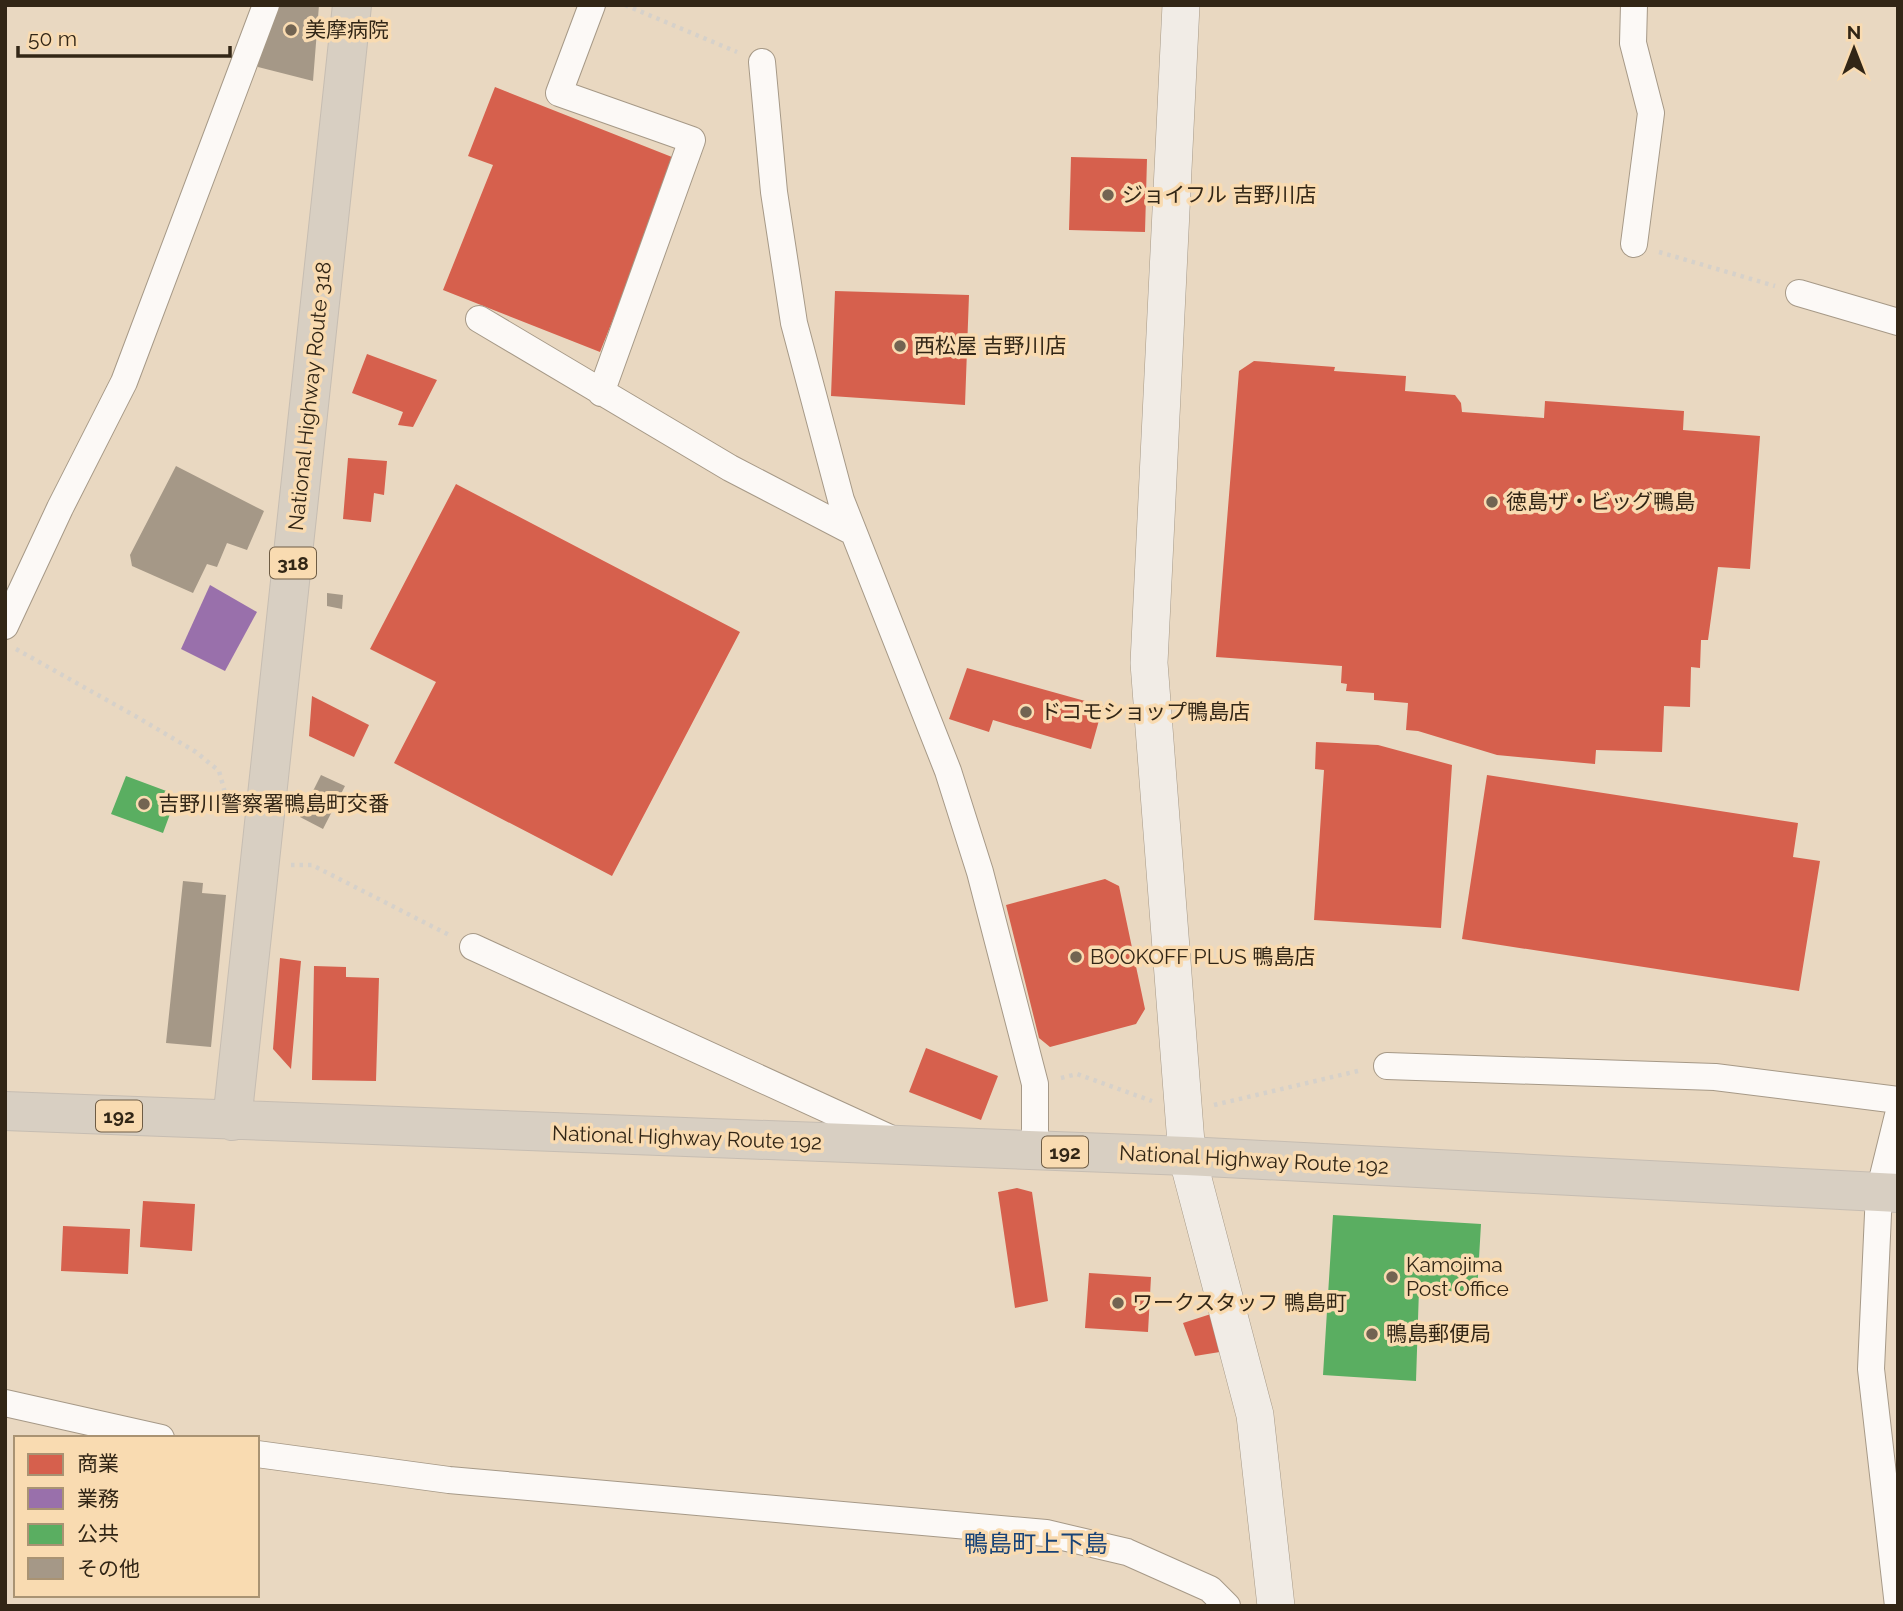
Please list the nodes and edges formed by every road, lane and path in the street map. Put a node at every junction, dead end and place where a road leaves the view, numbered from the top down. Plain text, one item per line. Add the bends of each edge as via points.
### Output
1 (266, 5) edge
2 (352, 5) edge
3 (592, 5) edge
4 (625, 5) edge
5 (1181, 5) edge
6 (1634, 5) edge
7 (762, 62) joint
8 (1633, 244) joint
9 (1799, 293) joint
10 (479, 319) dead end
11 (1898, 322) edge
12 (601, 393) junction
13 (853, 532) junction
14 (5, 626) edge
15 (473, 947) dead end
16 (1387, 1066) joint
17 (1035, 1084) junction
18 (1898, 1100) edge
19 (5, 1111) edge
20 (1183, 1112) junction
21 (1898, 1115) edge
22 (232, 1121) junction
23 (907, 1146) junction
24 (1035, 1151) junction
25 (1186, 1156) junction
26 (1888, 1193) edge
27 (5, 1403) edge
28 (152, 1436) edge
29 (259, 1454) edge
30 (1227, 1606) edge
31 (1276, 1606) edge
32 (1898, 1606) edge

1 - 14 street via 124,382
2 - 22 highway, National Highway Route 318 / 318
3 - 12 street via 559,93 692,140
4 - 7 path
5 - 20 street via 1149,663
6 - 8 street via 1633,43 1651,113
7 - 13 street via 774,192 794,324
8 - 9 path
9 - 11 street
10 - 12 street
12 - 13 street
13 - 17 street via 948,771 980,872
15 - 23 street
16 - 18 street via 1714,1077
16 - 20 path
17 - 20 path via 1077,1074
17 - 24 street
19 - 22 highway, 192
20 - 25 street
21 - 26 street
22 - 23 highway, National Highway Route 192 / 192
23 - 24 highway, National Highway Route 192 / 192
24 - 25 highway, National Highway Route 192 / 192
25 - 26 highway, National Highway Route 192 / 192
25 - 31 street via 1255,1415
26 - 32 street via 1871,1369
27 - 28 street
29 - 30 street via 449,1480 1046,1533 1127,1552 1210,1589

